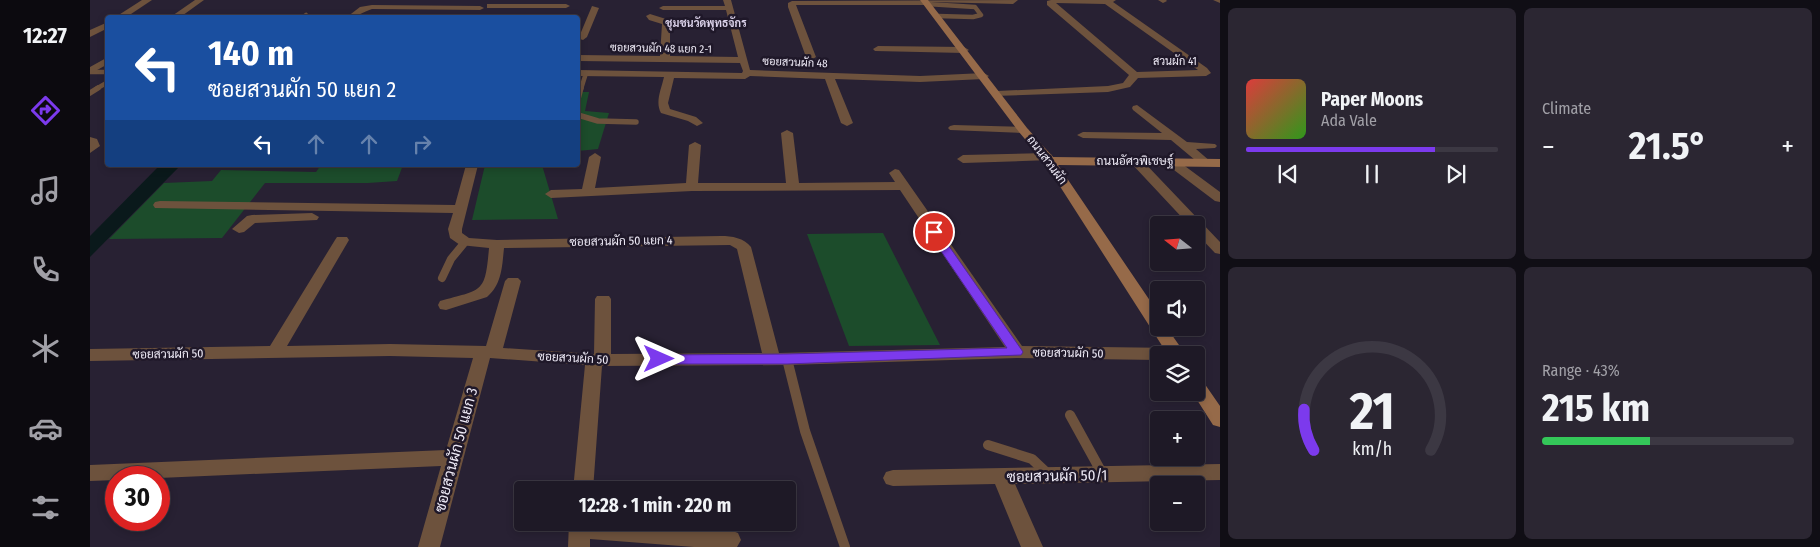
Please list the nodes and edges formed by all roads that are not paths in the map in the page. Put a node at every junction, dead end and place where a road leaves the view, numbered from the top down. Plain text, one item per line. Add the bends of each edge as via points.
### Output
1 (148, 0) edge
2 (200, 0) edge
3 (1014, 0) edge
4 (797, 1) edge
5 (1110, 1) edge
6 (926, 2) edge
7 (566, 3) edge
8 (480, 4) edge
9 (728, 4) edge
10 (490, 6) dead end
11 (595, 8) dead end
12 (663, 8) dead end
13 (123, 15) edge
14 (177, 15) edge
15 (354, 15) edge
16 (650, 16) dead end
17 (938, 16) junction
18 (580, 25) edge
19 (588, 25) junction
20 (105, 26) edge
21 (90, 34) edge
22 (583, 37) dead end
23 (878, 49) dead end
24 (964, 50) junction
25 (811, 57) dead end
26 (580, 58) edge
27 (665, 60) junction
28 (743, 60) junction
29 (105, 62) edge
30 (90, 70) edge
31 (105, 72) edge
32 (582, 73) edge
33 (747, 73) junction
34 (670, 75) junction
35 (829, 75) junction
36 (1135, 75) junction
37 (984, 76) junction
38 (105, 84) edge
39 (580, 86) edge
40 (90, 93) edge
41 (997, 94) junction
42 (1137, 108) dead end
43 (580, 116) edge
44 (636, 122) dead end
45 (697, 123) dead end
46 (847, 123) dead end
47 (954, 128) dead end
48 (1023, 130) junction
49 (787, 133) dead end
50 (1083, 135) dead end
51 (1172, 137) junction
52 (90, 140) edge
53 (695, 144) dead end
54 (1182, 145) junction
55 (1211, 146) dead end
56 (90, 149) edge
57 (595, 157) dead end
58 (963, 159) dead end
59 (1048, 159) junction
60 (1135, 160) junction
61 (1170, 161) junction
62 (1205, 162) junction
63 (1220, 163) edge
64 (472, 167) edge
65 (895, 173) dead end
66 (793, 186) junction
67 (902, 186) junction
68 (692, 187) junction
69 (588, 192) junction
70 (551, 194) dead end
71 (1220, 198) edge
72 (160, 205) dead end
73 (344, 207) junction
74 (461, 209) junction
75 (239, 229) dead end
76 (342, 240) dead end
77 (465, 242) junction
78 (496, 244) junction
79 (1220, 250) edge
80 (442, 278) dead end
81 (513, 281) dead end
82 (603, 299) dead end
83 (446, 305) dead end
84 (1150, 313) edge
85 (275, 352) junction
86 (1017, 352) junction
87 (488, 353) junction
88 (1150, 354) edge
89 (90, 355) edge
90 (780, 359) junction
91 (598, 360) junction
92 (1205, 398) edge
93 (1070, 415) dead end
94 (1220, 420) edge
95 (988, 445) dead end
96 (455, 458) junction
97 (1220, 472) edge
98 (90, 473) edge
99 (1103, 475) junction
100 (1002, 476) junction
101 (1051, 476) junction
102 (893, 478) dead end
103 (584, 481) edge
104 (579, 533) edge
105 (730, 540) dead end
106 (429, 547) edge
107 (845, 547) edge
108 (1032, 547) edge

1 - 13 street
2 - 14 street
3 - 6 street
4 - 6 street
4 - 25 street via 792,3 792,7
5 - 36 street via 1050,2
5 - 36 street, สวนผัก 41 via 1206,71 1200,74
6 - 17 street, ถนนสวนผัก
6 - 17 lane via 973,6 981,14
7 - 10 street
8 - 15 street via 372,7
9 - 12 street
9 - 28 street
11 - 19 street
16 - 27 street via 666,23
17 - 24 street, ถนนสวนผัก
18 - 19 street
19 - 22 street
20 - 21 street
23 - 24 street
24 - 37 street, ถนนสวนผัก
26 - 27 street, ซอยสวนผัก 48 แยก 2-1
27 - 28 street, ซอยสวนผัก 48 แยก 2-1
28 - 33 street
29 - 30 street
30 - 31 lane
32 - 34 street, ซอยสวนผัก 48
32 - 39 lane
33 - 34 street, ซอยสวนผัก 48 via 745,76
33 - 35 street, ซอยสวนผัก 48
34 - 45 street via 663,103 665,111
35 - 37 street, ซอยสวนผัก 48 via 920,79
35 - 46 street
36 - 41 street via 1126,85 1108,89
37 - 41 street, ถนนสวนผัก
38 - 40 lane
41 - 48 street, ถนนสวนผัก
42 - 51 street
43 - 44 lane
47 - 48 street
48 - 59 street, ถนนสวนผัก
49 - 66 street
50 - 51 street
51 - 54 street
52 - 56 street via 94,146
53 - 68 street
54 - 55 street
54 - 62 street
57 - 69 street
58 - 59 street
59 - 60 street, ถนนอัศวพิเชษฐ์
59 - 84 street, ถนนสวนผัก
60 - 61 street, ถนนอัศวพิเชษฐ์
60 - 79 street
61 - 62 street, ถนนอัศวพิเชษฐ์
61 - 71 street
62 - 63 street, ถนนอัศวพิเชษฐ์
64 - 74 street
65 - 67 street
66 - 67 street
66 - 68 street
67 - 86 street
68 - 69 street
69 - 70 street
72 - 73 street
73 - 74 street
73 - 75 street via 326,216 252,219
74 - 77 street via 455,235
76 - 85 street
77 - 78 street, ซอยสวนผัก 50 แยก 4
77 - 80 lane via 450,259
78 - 83 street via 492,280 487,291
78 - 90 street, ซอยสวนผัก 50 แยก 4 via 735,242 744,247
81 - 87 street, ซอยสวนผัก 50 แยก 3
82 - 91 street
85 - 87 street, ซอยสวนผัก 50 via 390,350
85 - 89 street, ซอยสวนผัก 50
86 - 88 street, ซอยสวนผัก 50
86 - 90 street, ซอยสวนผัก 50
87 - 91 street, ซอยสวนผัก 50
87 - 96 street, ซอยสวนผัก 50 แยก 3
90 - 91 street, ซอยสวนผัก 50
90 - 107 lane via 794,394 814,465
91 - 103 street
92 - 94 street
93 - 99 lane
95 - 101 lane via 1032,460
96 - 98 street
96 - 106 street, ซอยสวนผัก 50 แยก 3
97 - 99 street, ซอยสวนผัก 50/1
99 - 101 street, ซอยสวนผัก 50/1
100 - 101 street, ซอยสวนผัก 50/1
100 - 102 street, ซอยสวนผัก 50/1
100 - 108 street
104 - 105 street

